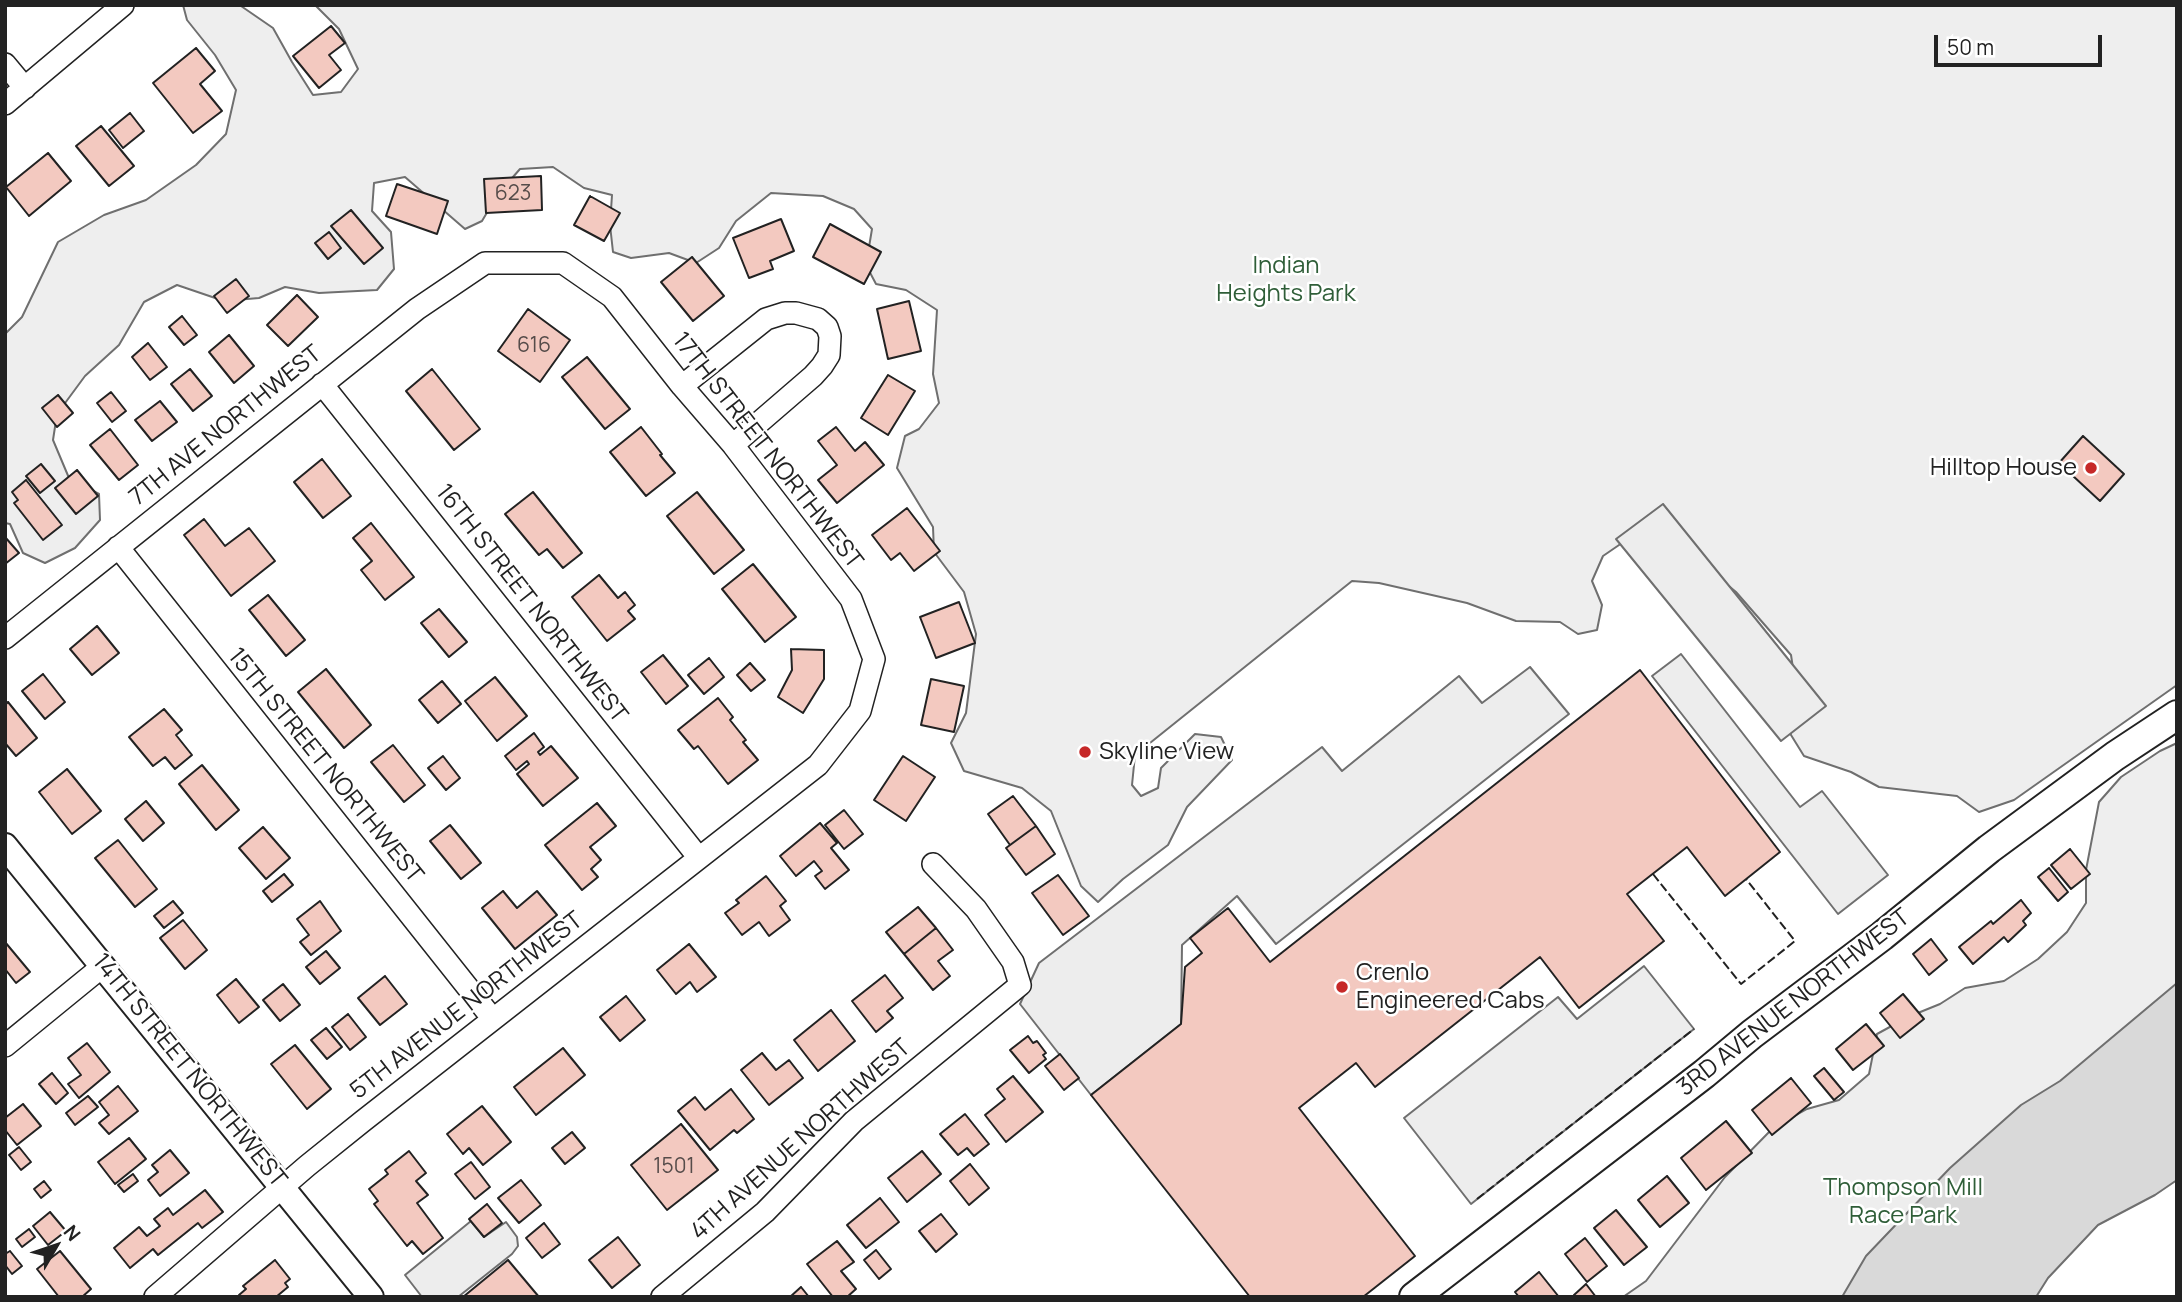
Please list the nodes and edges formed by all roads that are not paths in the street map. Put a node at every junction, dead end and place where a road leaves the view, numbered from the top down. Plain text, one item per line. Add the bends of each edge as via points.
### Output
1 (123, 5) edge
2 (5, 64) edge
3 (25, 88) junction
4 (5, 104) edge
5 (485, 263) joint
6 (322, 384) junction
7 (682, 386) junction
8 (733, 445) junction
9 (118, 547) junction
10 (5, 638) edge
11 (2177, 715) edge
12 (818, 765) joint
13 (5, 846) edge
14 (699, 858) junction
15 (933, 864) dead end
16 (103, 966) junction
17 (492, 1018) junction
18 (5, 1046) edge
19 (284, 1188) junction
20 (155, 1297) edge
21 (372, 1297) edge
22 (662, 1297) edge
23 (1414, 1297) edge

1 - 3 street
2 - 3 street
3 - 4 street
5 - 6 street, 7TH AVE NORTHWEST via 417,309
5 - 7 street, 17TH STREET NORTHWEST via 563,263 612,297
6 - 9 street, 7TH AVE NORTHWEST
6 - 14 street, 16TH STREET NORTHWEST
7 - 8 street, 17TH STREET NORTHWEST
7 - 8 street via 766,319 796,313 818,319 827,327 829,355 822,366
8 - 12 street, 17TH STREET NORTHWEST via 851,599 873,659 860,711
9 - 10 street, 7TH AVE NORTHWEST
9 - 17 street, 15TH STREET NORTHWEST
11 - 23 main road, 3RD AVENUE NORTHWEST via 1989,849
12 - 14 street, 5TH AVENUE NORTHWEST
13 - 16 street, 14TH STREET NORTHWEST
14 - 17 street, 5TH AVENUE NORTHWEST
15 - 22 street, 4TH AVENUE NORTHWEST via 976,909 1013,962 1020,985 854,1121 765,1212
16 - 18 street
16 - 19 street, 14TH STREET NORTHWEST
17 - 19 street, 5TH AVENUE NORTHWEST
19 - 20 street, 5TH AVENUE NORTHWEST
19 - 21 street, 14TH STREET NORTHWEST

